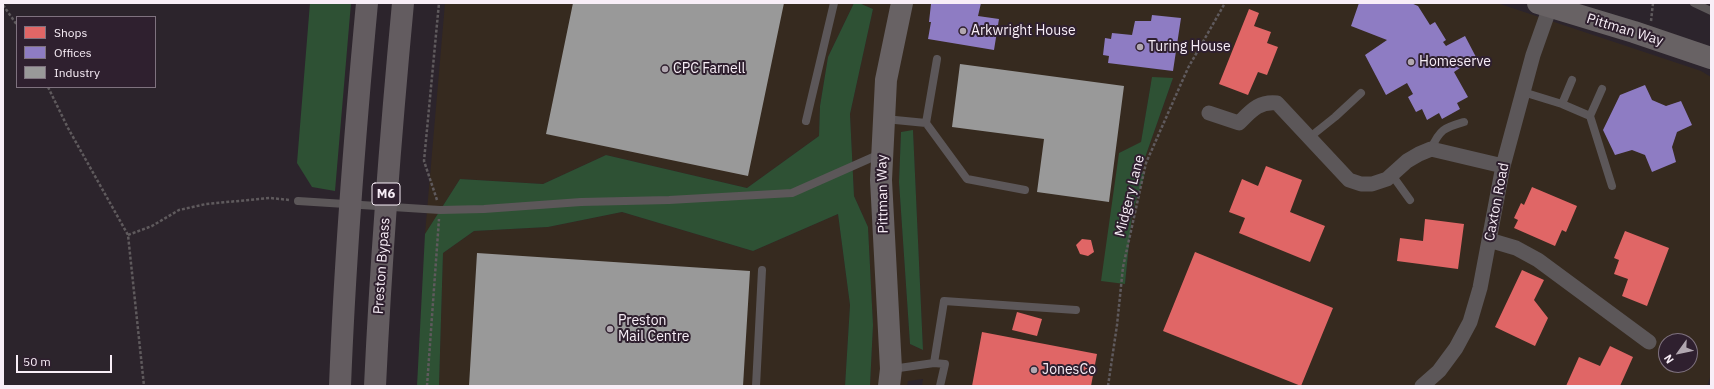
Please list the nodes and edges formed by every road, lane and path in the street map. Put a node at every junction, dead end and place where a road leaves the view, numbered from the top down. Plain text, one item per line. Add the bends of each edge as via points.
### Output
1 (367, 3) edge
2 (403, 3) edge
3 (439, 3) edge
4 (834, 3) edge
5 (902, 3) edge
6 (1225, 3) edge
7 (1694, 3) edge
8 (3, 5) edge
9 (1544, 5) edge
10 (1711, 11) edge
11 (16, 24) edge
12 (1711, 58) edge
13 (937, 59) dead end
14 (1572, 80) dead end
15 (48, 88) edge
16 (1602, 89) dead end
17 (1523, 92) junction
18 (1361, 93) dead end
19 (1562, 104) junction
20 (1209, 113) dead end
21 (1590, 116) junction
22 (884, 119) junction
23 (806, 121) dead end
24 (1464, 122) dead end
25 (926, 123) junction
26 (1310, 137) junction
27 (1431, 149) junction
28 (882, 154) junction
29 (1503, 166) junction
30 (1392, 175) junction
31 (1612, 186) dead end
32 (1024, 190) dead end
33 (1410, 200) dead end
34 (298, 201) joint
35 (440, 210) junction
36 (128, 235) junction
37 (1489, 240) junction
38 (762, 270) dead end
39 (1076, 310) dead end
40 (1649, 342) dead end
41 (934, 363) junction
42 (890, 378) edge
43 (144, 386) edge
44 (340, 386) edge
45 (375, 386) edge
46 (427, 386) edge
47 (756, 386) edge
48 (940, 386) edge
49 (1108, 386) edge
50 (1422, 386) edge

1 - 44 highway, M6 via 343,296
2 - 45 highway, Preston Bypass / M6 via 393,103
3 - 35 path via 424,160
4 - 23 lane
5 - 22 street, Pittman Way via 886,80
6 - 49 path, Midgery Lane via 1188,68 1146,163 1123,267
7 - 10 lane
8 - 11 path
9 - 12 street, Pittman Way
9 - 17 street, Caxton Road
13 - 25 lane
14 - 19 lane
15 - 36 path
16 - 21 lane
17 - 19 lane
17 - 29 street, Caxton Road
18 - 26 lane
19 - 21 lane
20 - 26 street via 1239,123 1257,106 1270,102 1277,103
21 - 31 lane
22 - 25 lane
22 - 28 street, Pittman Way
24 - 27 lane via 1447,127 1437,135
25 - 32 lane via 967,179
26 - 30 street via 1349,180 1372,184
27 - 29 street
27 - 30 street via 1413,158
28 - 35 lane via 792,193
28 - 42 street, Pittman Way
29 - 37 street, Caxton Road
30 - 33 lane
34 - 35 lane
34 - 36 path via 270,198 206,204 179,210 152,226
35 - 46 path
36 - 43 path
37 - 40 street via 1516,248 1538,260
37 - 50 street, Caxton Road via 1480,288 1470,322 1456,348 1439,371
38 - 47 lane
39 - 41 lane via 944,301
41 - 42 lane
41 - 48 lane via 945,364

